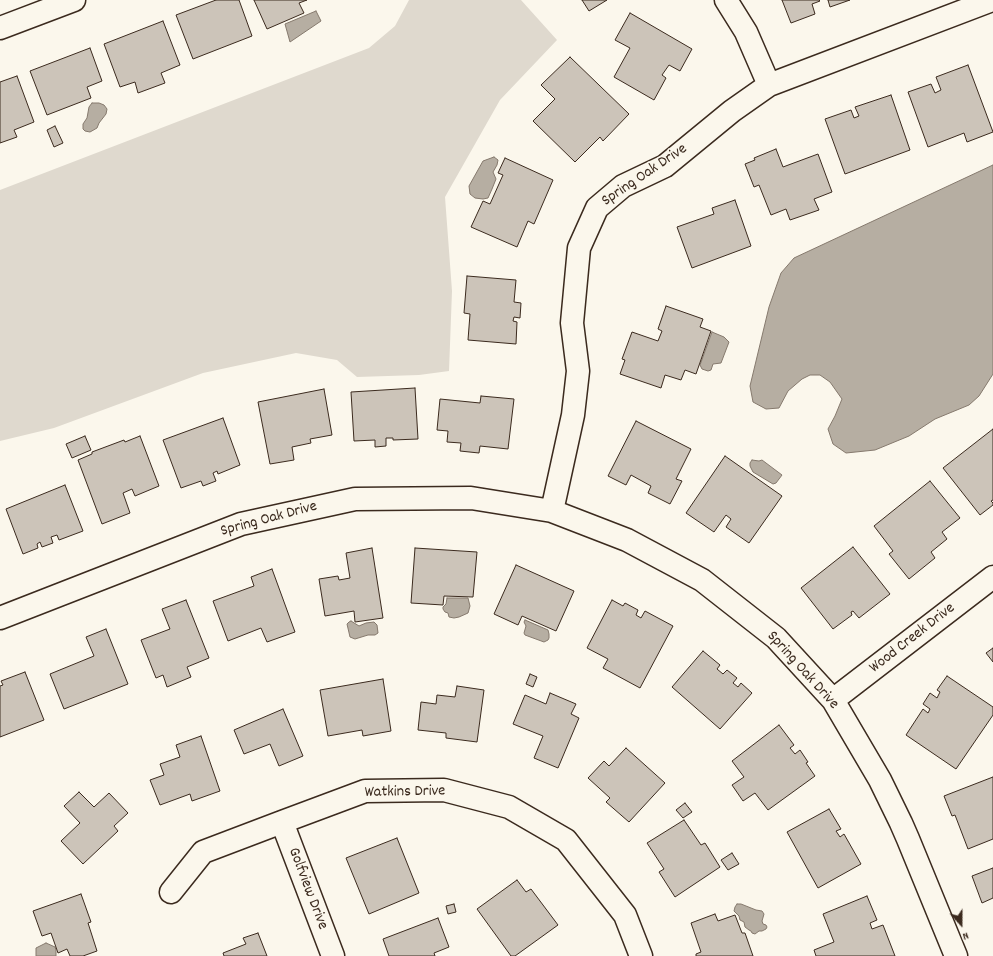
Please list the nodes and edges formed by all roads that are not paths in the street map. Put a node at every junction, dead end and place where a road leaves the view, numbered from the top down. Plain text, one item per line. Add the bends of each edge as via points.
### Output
1 (74, 0) edge
2 (726, 0) edge
3 (992, 0) edge
4 (0, 28) edge
5 (769, 85) junction
6 (552, 511) junction
7 (993, 577) edge
8 (0, 618) edge
9 (833, 700) junction
10 (282, 822) junction
11 (171, 892) dead end
12 (333, 956) edge
13 (641, 956) edge
14 (956, 956) edge

1 - 4 street
2 - 5 street via 746,32
3 - 5 street, Spring Oak Drive
5 - 6 street, Spring Oak Drive via 732,111 665,166 623,186 597,208 579,248 572,323 578,371 573,415
6 - 8 street, Spring Oak Drive via 471,498 355,499 241,524
6 - 9 street, Spring Oak Drive via 627,540 702,580 776,638
7 - 9 street, Wood Creek Drive
9 - 14 street, Spring Oak Drive via 880,780 901,823
10 - 11 street, Watkins Drive via 203,852
10 - 12 street, Golfview Drive
10 - 13 street, Watkins Drive via 365,791 444,790 509,807 566,840 625,915

